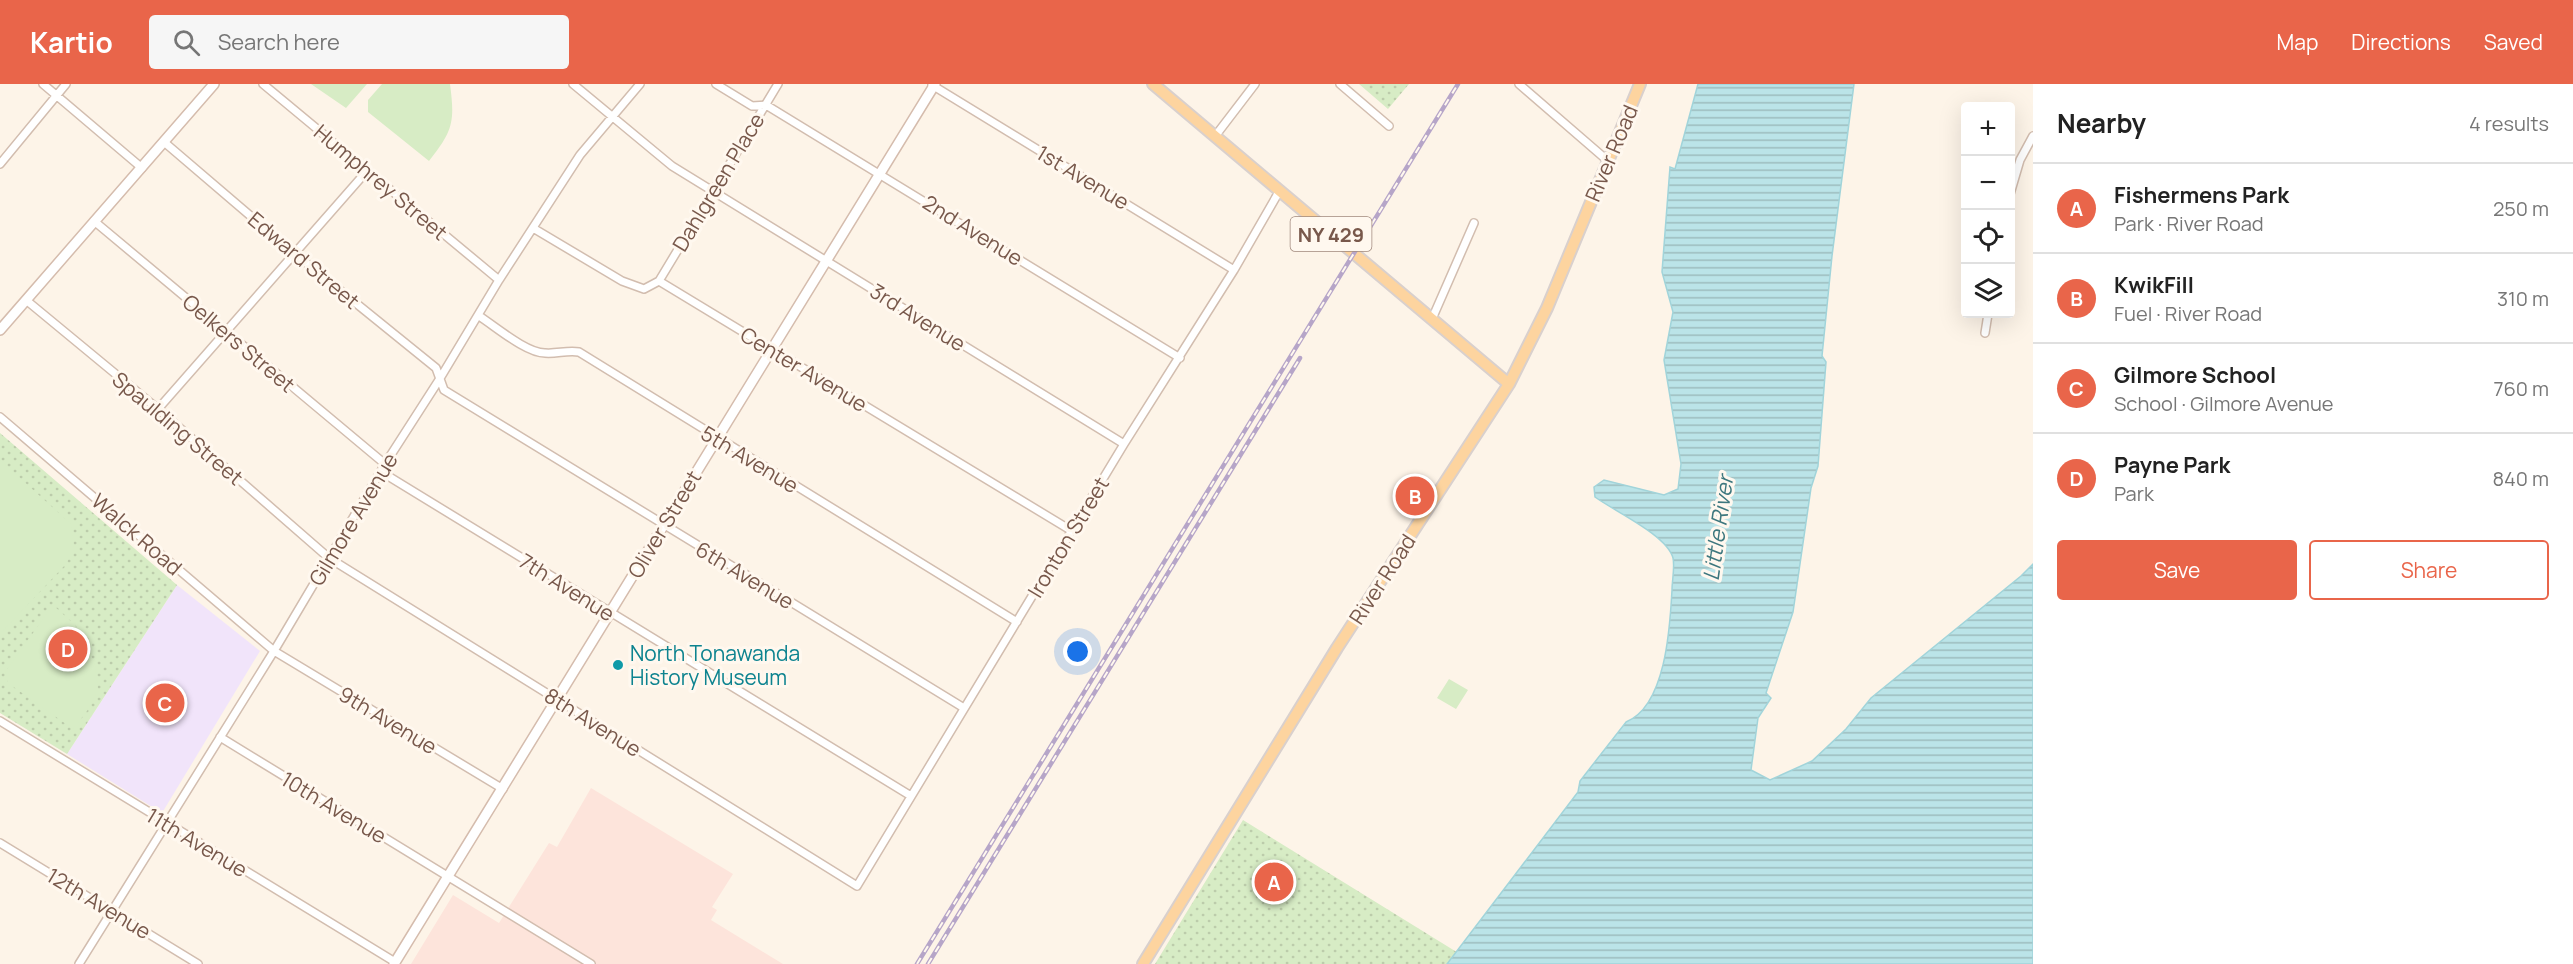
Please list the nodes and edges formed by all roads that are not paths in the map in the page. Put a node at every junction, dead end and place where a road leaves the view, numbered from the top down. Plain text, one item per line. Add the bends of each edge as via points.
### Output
1 (43, 84) edge
2 (66, 84) edge
3 (214, 84) edge
4 (263, 84) edge
5 (573, 84) edge
6 (640, 84) edge
7 (716, 84) edge
8 (778, 84) edge
9 (1153, 84) edge
10 (1256, 84) edge
11 (1340, 84) edge
12 (1519, 84) edge
13 (1640, 84) edge
14 (933, 85) edge
15 (57, 95) junction
16 (766, 105) junction
17 (611, 117) junction
18 (1389, 126) dead end
19 (1216, 135) junction
20 (2033, 136) edge
21 (164, 142) junction
22 (1608, 161) junction
23 (0, 164) edge
24 (142, 168) junction
25 (366, 172) junction
26 (880, 172) junction
27 (2015, 177) edge
28 (1280, 190) junction
29 (712, 191) junction
30 (94, 221) junction
31 (1474, 223) dead end
32 (533, 228) junction
33 (294, 253) junction
34 (827, 260) junction
35 (1234, 270) junction
36 (499, 280) junction
37 (659, 281) junction
38 (26, 300) junction
39 (479, 316) junction
40 (1987, 318) edge
41 (1432, 319) junction
42 (0, 330) edge
43 (226, 332) junction
44 (1985, 333) dead end
45 (772, 349) junction
46 (1180, 358) junction
47 (439, 380) junction
48 (1509, 384) junction
49 (158, 409) junction
50 (0, 417) edge
51 (717, 438) junction
52 (1124, 444) junction
53 (385, 464) junction
54 (664, 526) junction
55 (1072, 531) junction
56 (329, 558) junction
57 (610, 613) junction
58 (1017, 622) junction
59 (274, 651) junction
60 (558, 700) junction
61 (964, 708) junction
62 (0, 721) edge
63 (220, 737) junction
64 (503, 789) junction
65 (911, 796) junction
66 (166, 823) junction
67 (0, 843) edge
68 (449, 877) junction
69 (857, 886) joint
70 (112, 911) junction
71 (394, 963) edge
72 (79, 964) edge
73 (198, 964) edge
74 (591, 964) edge
75 (1143, 964) edge

1 - 15 street
2 - 15 street
3 - 21 main road
4 - 25 street, Humphrey Street
5 - 17 street, 3rd Avenue
6 - 17 street, Gilmore Avenue
7 - 16 street, 2nd Avenue via 752,106
8 - 16 street, Dahlgreen Place
9 - 19 main road, NY 429
10 - 19 street
11 - 18 street
12 - 22 street
13 - 22 main road, River Road
14 - 26 main road, Oliver Street
14 - 35 street, 1st Avenue
15 - 23 street
15 - 24 street
16 - 26 street, 2nd Avenue
16 - 29 street, Dahlgreen Place
17 - 29 street, 3rd Avenue via 672,166
17 - 32 street, Gilmore Avenue via 580,155
19 - 28 main road, NY 429
20 - 27 street
21 - 24 main road
21 - 33 street, Edward Street
22 - 48 main road, River Road via 1547,308
24 - 30 main road
25 - 33 street
25 - 36 street, Humphrey Street
26 - 34 main road, Oliver Street
26 - 46 street, 2nd Avenue
28 - 35 street, Ironton Street
28 - 41 main road, NY 429
29 - 34 street, 3rd Avenue
29 - 37 street, Dahlgreen Place
30 - 38 main road
30 - 43 street, Oelkers Street
31 - 41 street
32 - 36 street, Gilmore Avenue
32 - 37 street via 622,281 644,289
33 - 43 street
33 - 47 street, Edward Street via 436,368
34 - 45 main road, Oliver Street
34 - 52 street, 3rd Avenue
35 - 46 street, Ironton Street
36 - 39 street, Gilmore Avenue
37 - 45 street, Center Avenue
38 - 42 main road
38 - 49 street, Spaulding Street
39 - 47 street, Gilmore Avenue
39 - 51 street, 5th Avenue via 531,351 579,352
40 - 44 street
41 - 48 main road, NY 429
43 - 49 street
43 - 53 street, Oelkers Street
45 - 51 main road, Oliver Street
45 - 55 street, Center Avenue
46 - 52 street, Ironton Street
47 - 53 street, Gilmore Avenue
47 - 54 street, 6th Avenue via 444,390
48 - 75 main road, River Road via 1337,648
49 - 56 street, Spaulding Street
50 - 59 street, Walck Road
51 - 54 main road, Oliver Street
51 - 58 street, 5th Avenue
52 - 55 street, Ironton Street
53 - 56 street, Gilmore Avenue
53 - 57 street, 7th Avenue via 388,476
54 - 57 main road, Oliver Street
54 - 61 street, 6th Avenue
55 - 58 street, Ironton Street
56 - 59 street, Gilmore Avenue
56 - 60 street, 8th Avenue
57 - 60 main road, Oliver Street
57 - 65 street, 7th Avenue
58 - 61 street, Ironton Street
59 - 63 street, Gilmore Avenue
59 - 64 street, 9th Avenue
60 - 64 main road, Oliver Street
60 - 69 street, 8th Avenue
61 - 65 street, Ironton Street
62 - 66 street, 11th Avenue
63 - 66 street, Gilmore Avenue
63 - 68 street, 10th Avenue
64 - 68 main road, Oliver Street
65 - 69 street, Ironton Street
66 - 70 street, Gilmore Avenue
66 - 71 street, 11th Avenue
67 - 70 street, 12th Avenue
68 - 71 main road, Oliver Street
68 - 74 street, 10th Avenue
70 - 72 street, Gilmore Avenue
70 - 73 street, 12th Avenue

